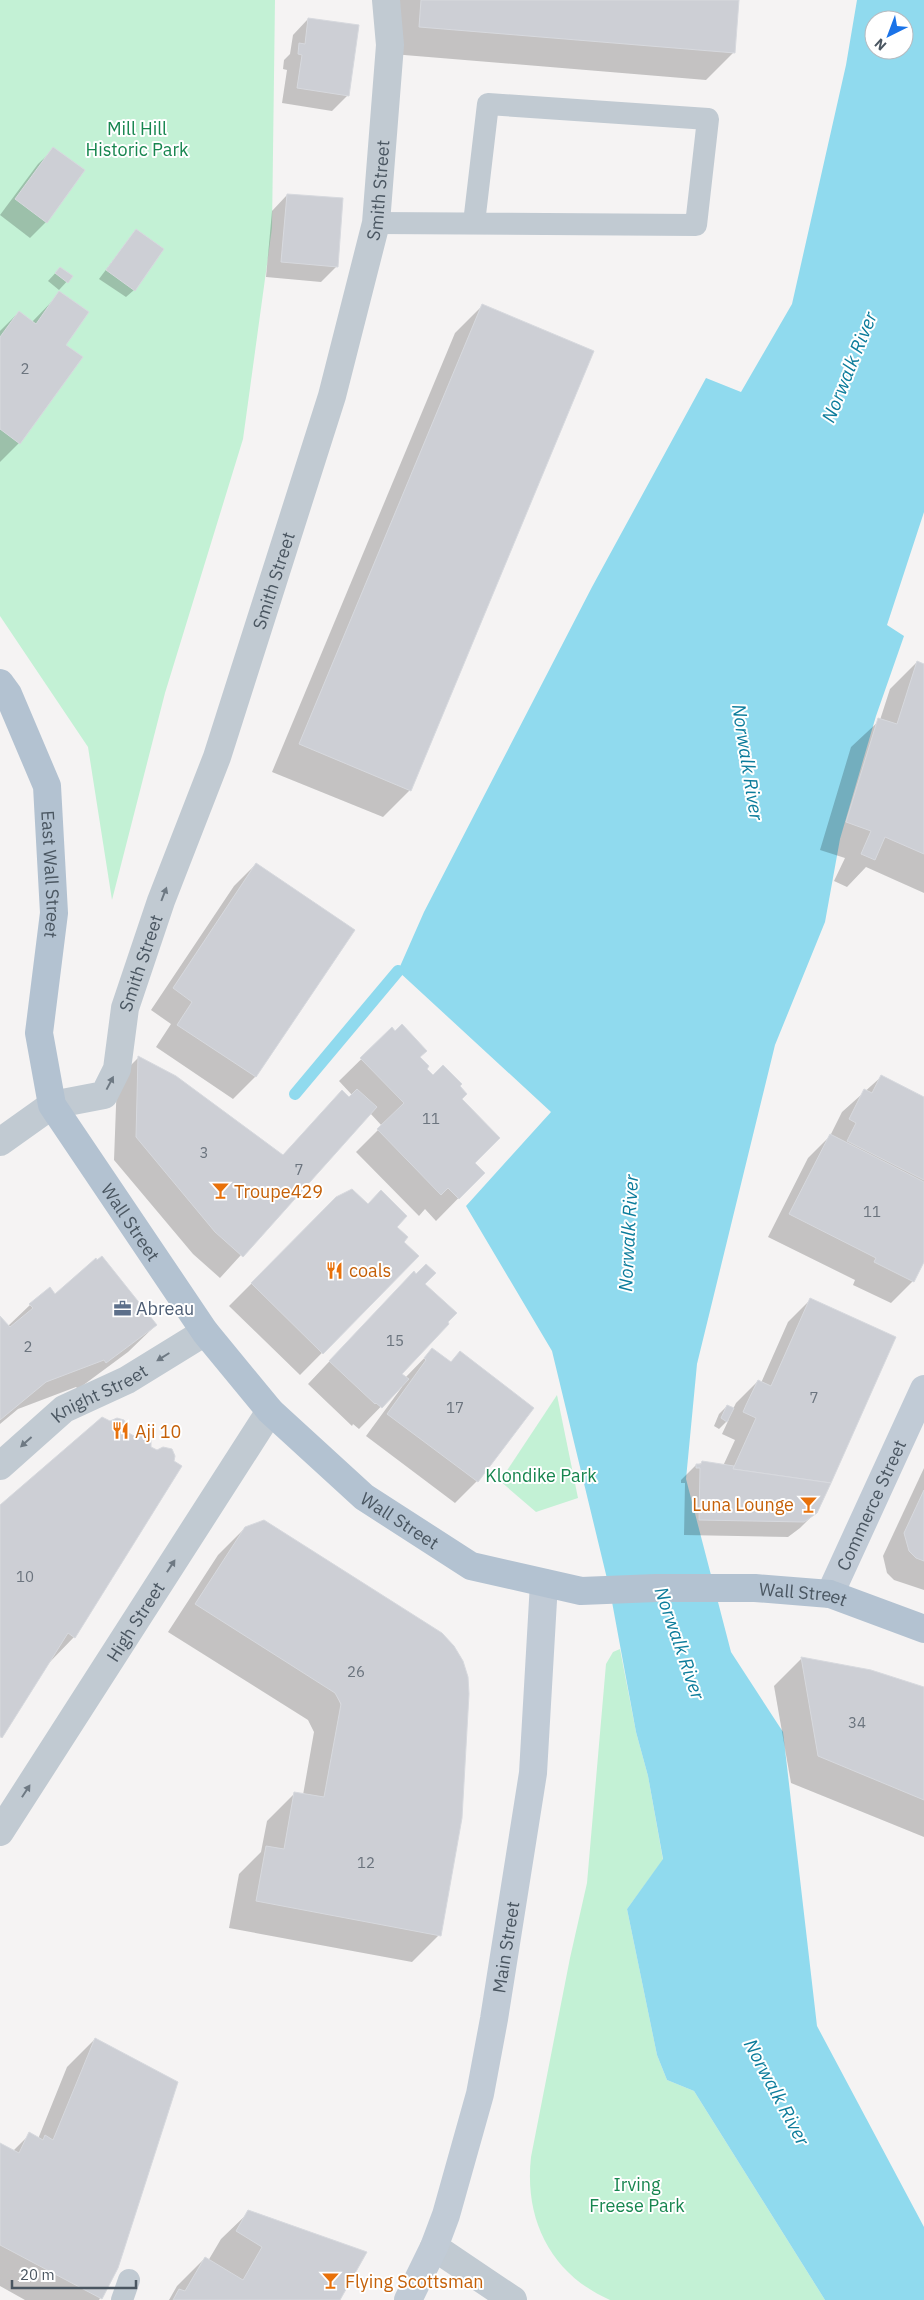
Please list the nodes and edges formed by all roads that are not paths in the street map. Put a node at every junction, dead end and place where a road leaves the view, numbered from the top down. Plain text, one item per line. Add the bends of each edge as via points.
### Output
1 (386, 0) edge
2 (376, 223) junction
3 (474, 223) junction
4 (0, 683) edge
5 (52, 1105) junction
6 (0, 1142) edge
7 (205, 1332) junction
8 (924, 1389) edge
9 (270, 1411) junction
10 (0, 1466) edge
11 (544, 1583) junction
12 (830, 1594) junction
13 (924, 1629) edge
14 (0, 1832) edge
15 (434, 2247) junction
16 (408, 2300) edge
17 (513, 2300) edge

1 - 2 street, Smith Street via 390,45
2 - 3 lane
5 -> 2 street, Smith Street via 104,1095 117,1069 125,1008 161,901 217,757 332,396
3 - 3 lane via 696,225 708,119 488,104
4 - 5 main road, East Wall Street via 8,694 47,786 54,913 39,1033
5 - 6 street
5 - 7 main road, Wall Street
7 - 9 main road, Wall Street
7 -> 10 street, Knight Street via 127,1380 64,1409
8 - 12 main road, Commerce Street
9 - 11 main road, Wall Street via 364,1497 471,1566
14 -> 9 street, High Street
11 - 12 main road, Wall Street via 581,1591 756,1588
11 - 15 main road, Main Street via 533,1773 505,1961 480,2094 446,2216
12 - 13 main road, Wall Street
15 - 16 main road, Main Street
15 - 17 street

